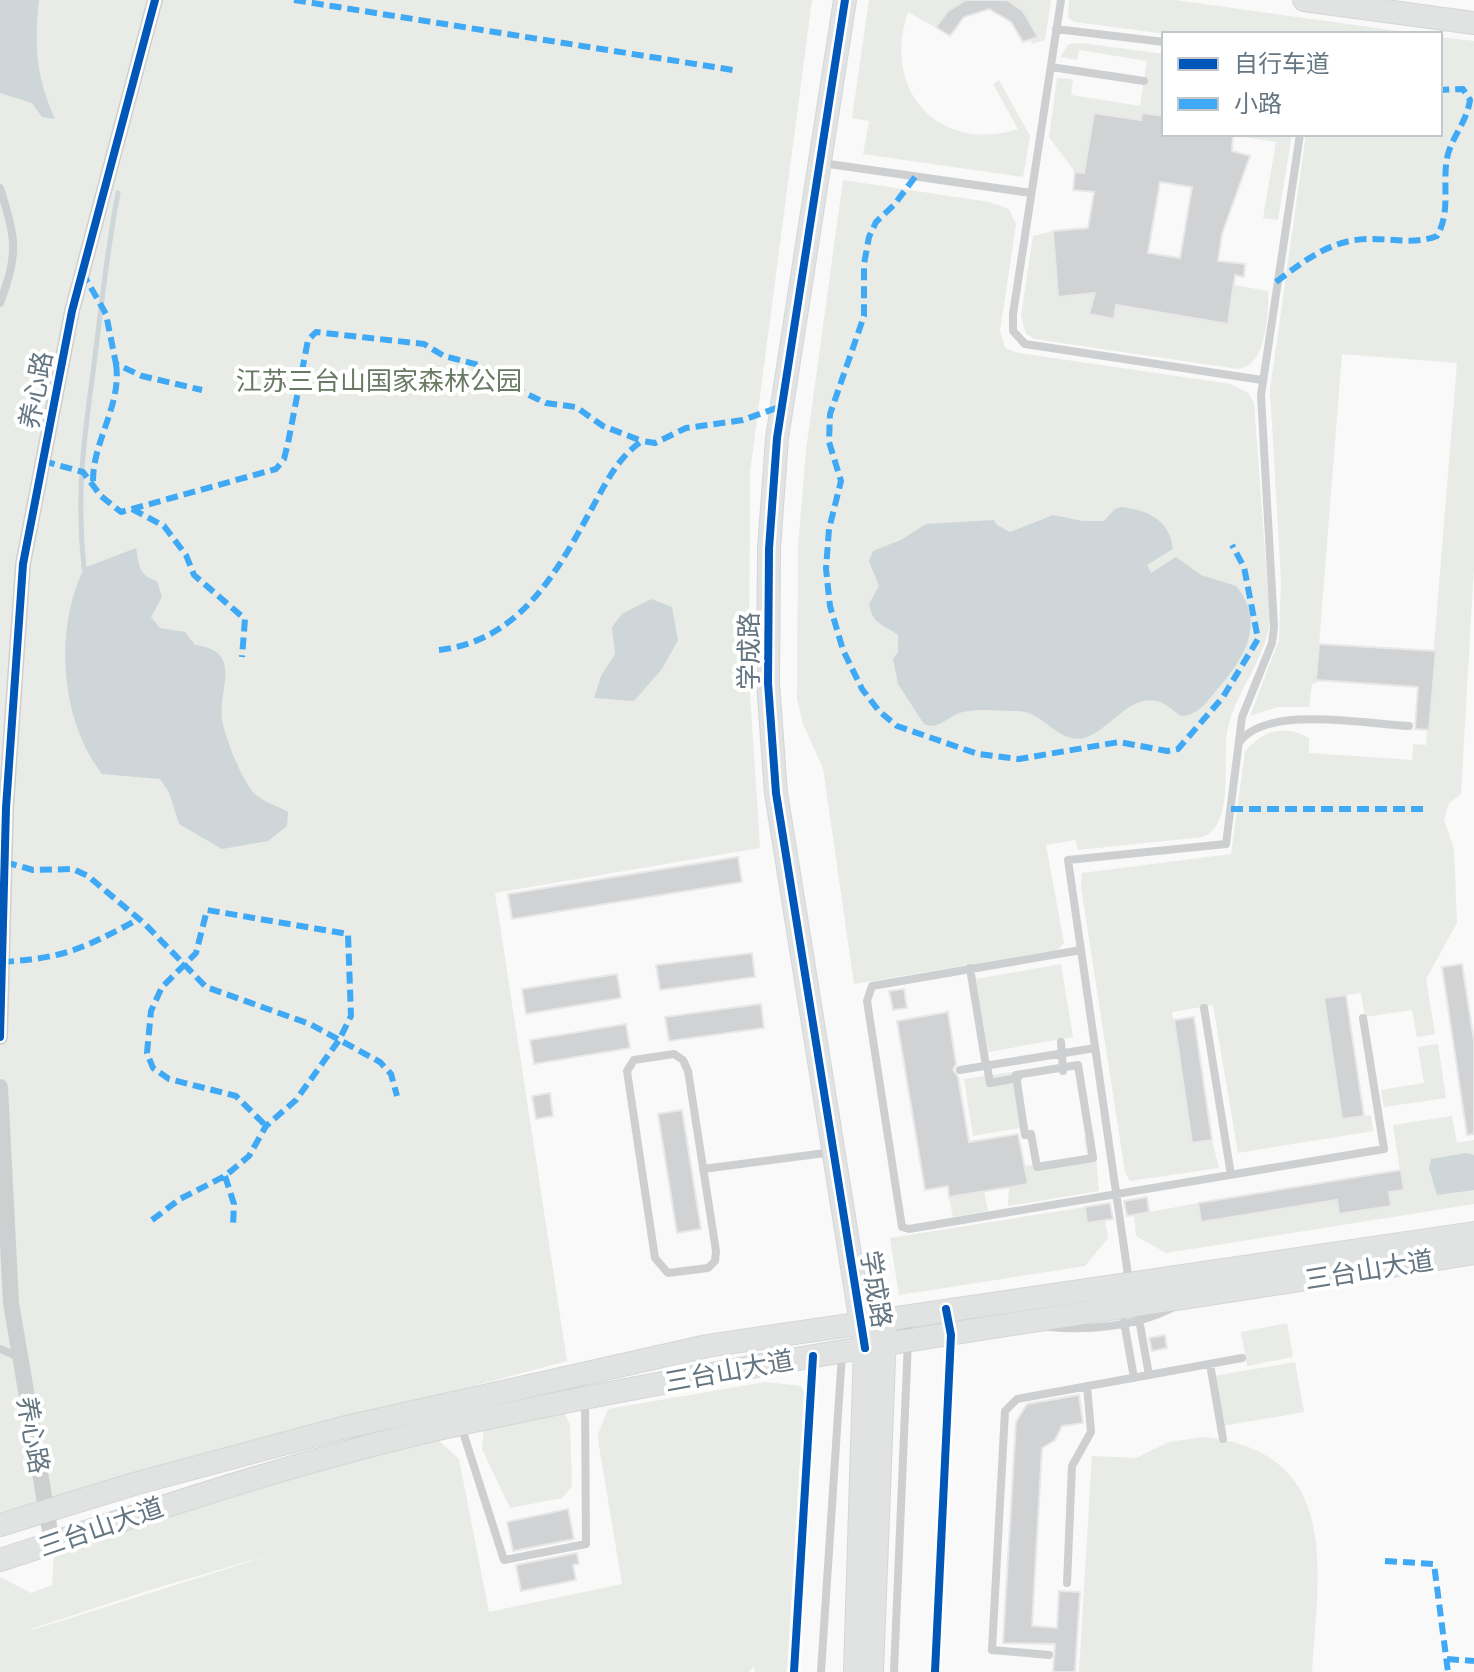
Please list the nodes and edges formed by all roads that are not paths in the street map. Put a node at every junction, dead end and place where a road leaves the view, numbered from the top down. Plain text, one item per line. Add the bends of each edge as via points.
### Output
1 (155, 0) edge
2 (845, 0) edge
3 (1061, 0) edge
4 (1304, 0) edge
5 (1474, 23) edge
6 (1056, 29) junction
7 (1162, 42) edge
8 (1051, 67) junction
9 (1144, 81) dead end
10 (1300, 136) edge
11 (820, 163) junction
12 (0, 188) edge
13 (1031, 193) junction
14 (0, 303) edge
15 (1262, 380) junction
16 (1409, 726) dead end
17 (1237, 747) junction
18 (1081, 950) junction
19 (970, 968) junction
20 (1204, 1008) dead end
21 (1363, 1018) dead end
22 (0, 1037) edge
23 (1061, 1042) dead end
24 (1095, 1048) junction
25 (1063, 1053) junction
26 (987, 1066) junction
27 (1065, 1068) junction
28 (960, 1070) dead end
29 (1016, 1079) junction
30 (0, 1087) edge
31 (834, 1152) junction
32 (703, 1169) junction
33 (1231, 1175) junction
34 (1116, 1194) junction
35 (1474, 1233) edge
36 (1474, 1253) edge
37 (1129, 1283) junction
38 (1193, 1297) junction
39 (909, 1314) junction
40 (1139, 1319) junction
41 (861, 1321) junction
42 (1124, 1322) junction
43 (1016, 1325) junction
44 (887, 1345) junction
45 (0, 1349) edge
46 (842, 1352) junction
47 (20, 1357) junction
48 (1242, 1358) dead end
49 (1210, 1364) junction
50 (1149, 1375) junction
51 (1134, 1378) junction
52 (1087, 1386) junction
53 (585, 1398) junction
54 (461, 1424) junction
55 (1223, 1439) dead end
56 (46, 1511) junction
57 (0, 1525) edge
58 (52, 1543) junction
59 (0, 1560) edge
60 (1067, 1583) dead end
61 (1049, 1655) dead end
62 (821, 1672) edge
63 (855, 1672) edge
64 (872, 1672) edge
65 (894, 1672) edge

1 - 22 street, 养心路 via 72,311 23,564 6,808
2 - 11 main road, 学成路
3 - 6 lane
4 - 5 main road
6 - 7 lane
6 - 8 lane
8 - 9 lane
8 - 13 lane
10 - 15 lane
11 - 13 lane
11 - 31 main road, 学成路 via 777,438 768,683 776,793
12 - 14 lane via 16,249
13 - 15 lane via 1013,314 1018,339
15 - 17 lane via 1274,627 1242,717
16 - 17 lane via 1277,721 1251,729
17 - 18 lane via 1226,844 1068,860
18 - 19 lane
18 - 24 lane
19 - 26 lane
19 - 34 lane via 880,983 869,993 902,1227
20 - 33 lane
21 - 33 lane via 1384,1149
23 - 25 lane
24 - 25 lane
24 - 34 lane
25 - 26 lane
25 - 27 lane
26 - 28 lane
26 - 29 lane via 990,1083
27 - 29 lane
27 - 29 lane via 1078,1065 1093,1158 1037,1167 1031,1134 1025,1135
30 - 47 street, 养心路 via 11,1303
31 - 32 lane
31 - 41 main road, 学成路
32 - 32 lane via 683,1060 674,1054 634,1060 628,1083 653,1243 660,1268 668,1273 708,1268 715,1261
33 - 34 lane
34 - 37 lane
35 - 37 main road, 三台山大道
36 - 38 main road, 三台山大道
37 - 39 main road, 三台山大道
38 - 40 lane via 1157,1316
38 - 43 main road, 三台山大道
39 - 41 main road, 三台山大道
39 - 44 lane
40 - 42 lane
40 - 50 lane
41 - 44 main road, 学成路
41 - 46 lane
41 - 56 main road, 三台山大道 via 531,1383 342,1428
42 - 43 lane via 1075,1330
42 - 51 lane
43 - 44 main road, 三台山大道
44 - 46 main road, 三台山大道
44 - 63 main road, 学成路
44 - 64 main road, 学成路
44 - 65 lane
45 - 47 lane
46 - 53 main road, 三台山大道
46 - 62 lane
47 - 56 street, 养心路
48 - 49 lane
49 - 50 lane
49 - 55 lane
50 - 51 lane
51 - 52 lane
52 - 60 lane via 1091,1432 1072,1466
52 - 61 lane via 1017,1399 1004,1421 992,1650
53 - 54 main road, 三台山大道
53 - 54 lane via 586,1544 504,1560
54 - 58 main road, 三台山大道 via 210,1490
56 - 57 main road, 三台山大道
56 - 58 street, 养心路
58 - 59 main road, 三台山大道

